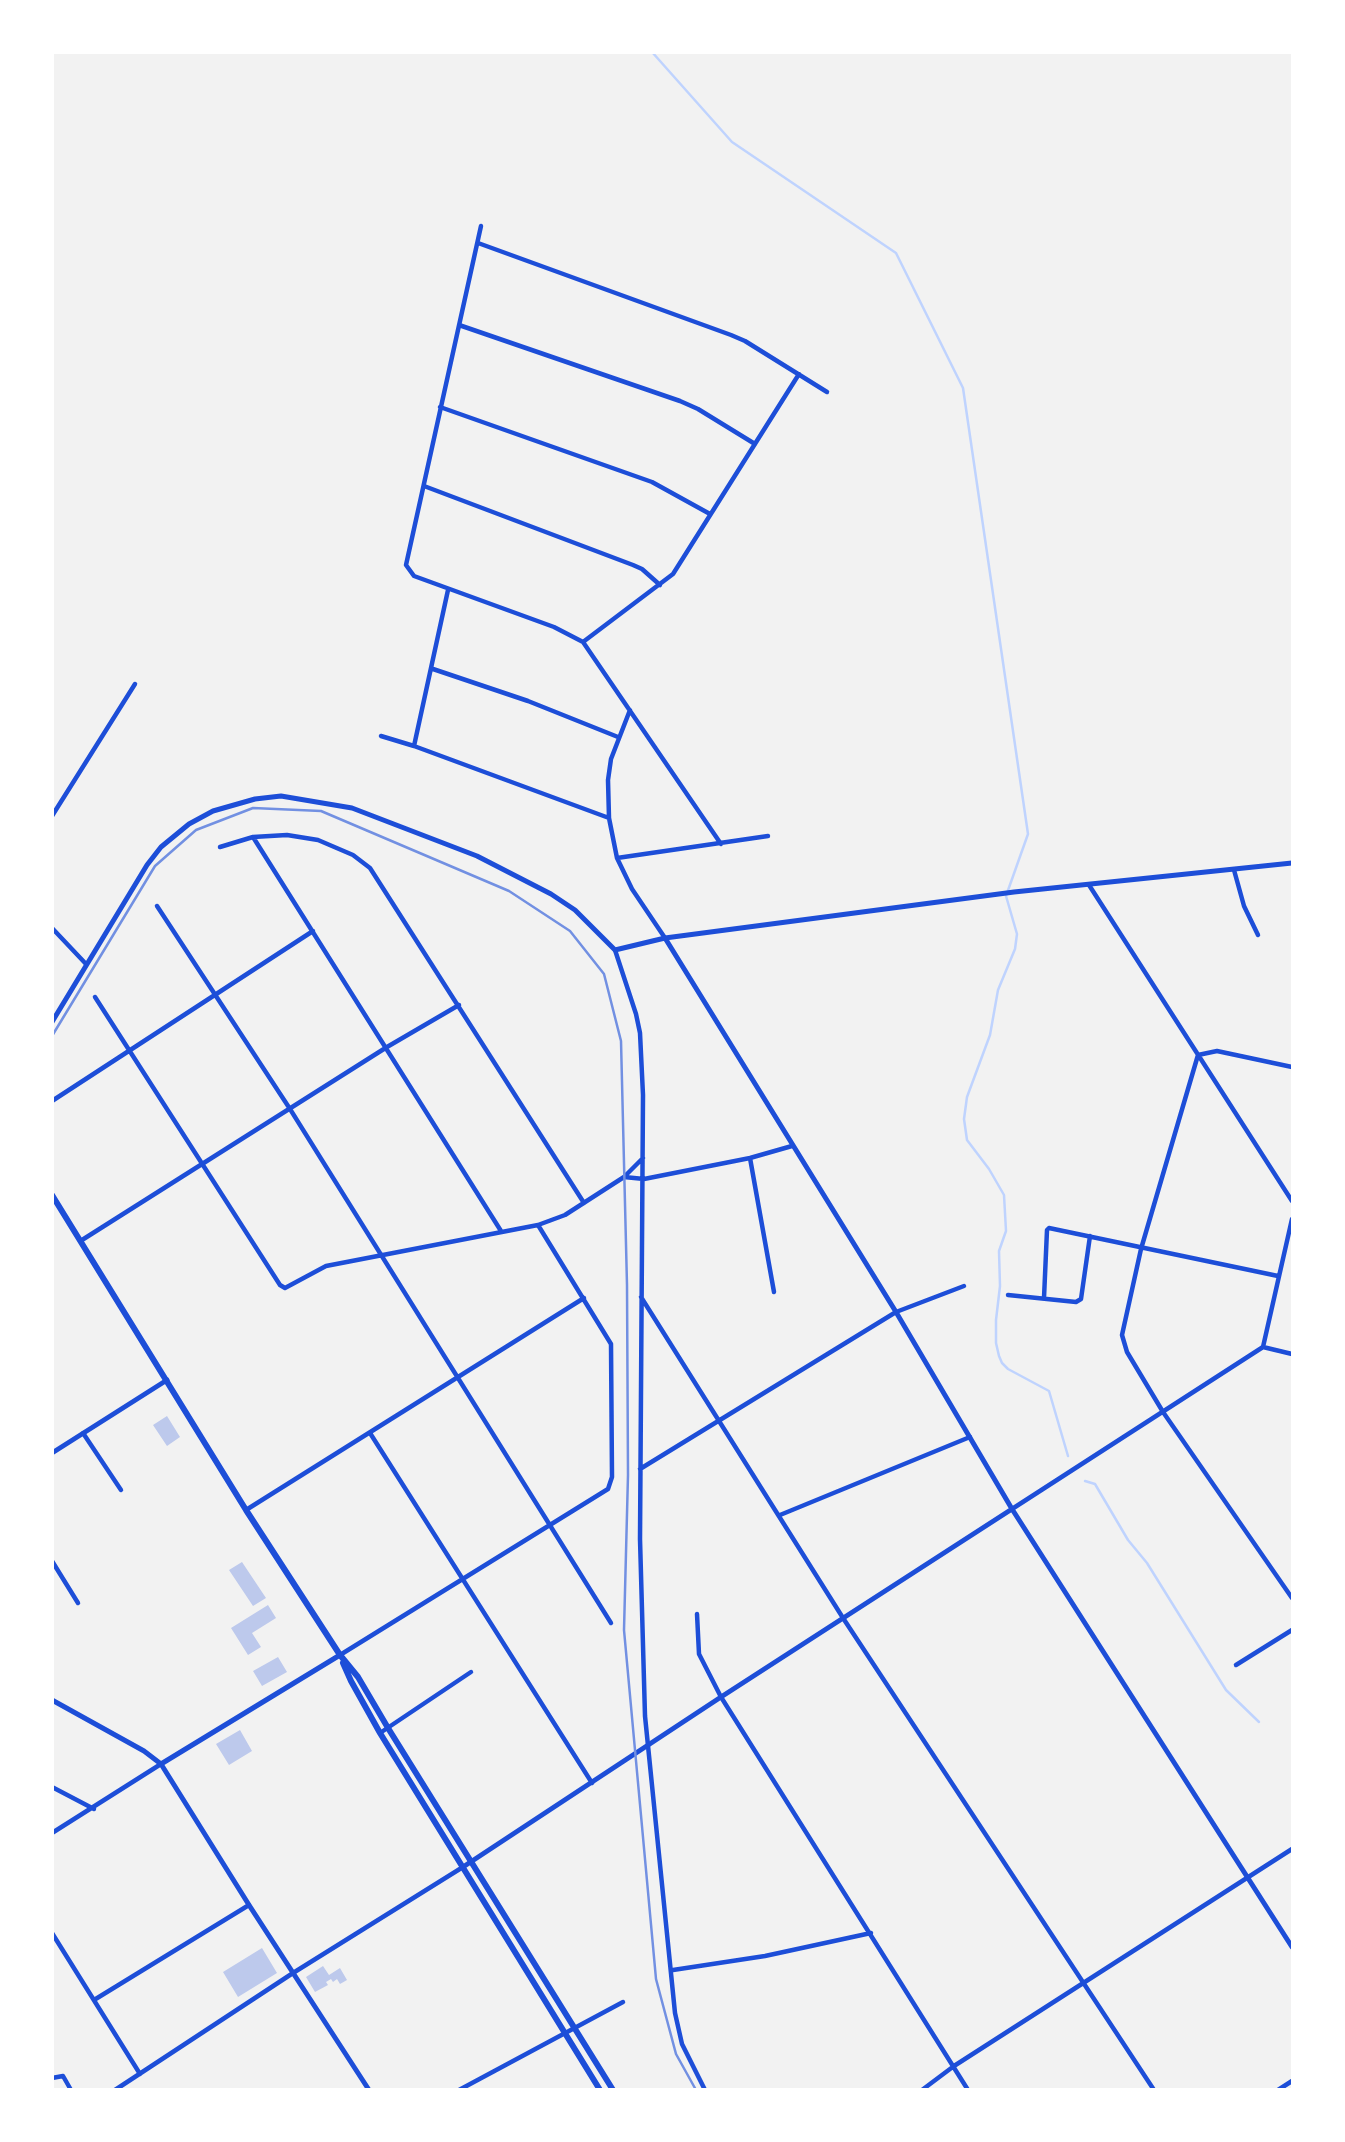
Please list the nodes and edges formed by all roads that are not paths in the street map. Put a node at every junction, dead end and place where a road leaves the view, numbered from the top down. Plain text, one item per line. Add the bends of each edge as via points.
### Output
1 (481, 226) dead end
2 (478, 243) junction
3 (459, 325) junction
4 (799, 374) junction
5 (827, 392) dead end
6 (440, 407) junction
7 (755, 444) junction
8 (424, 486) junction
9 (710, 514) junction
10 (660, 585) junction
11 (448, 590) junction
12 (583, 642) junction
13 (432, 669) junction
14 (135, 684) dead end
15 (630, 709) junction
16 (382, 736) dead end
17 (618, 737) junction
18 (414, 746) junction
19 (52, 816) edge
20 (609, 818) junction
21 (253, 836) junction
22 (768, 836) dead end
23 (720, 844) junction
24 (220, 847) dead end
25 (617, 858) junction
26 (1293, 863) edge
27 (1234, 870) junction
28 (1088, 885) junction
29 (157, 906) dead end
30 (52, 928) edge
31 (313, 931) junction
32 (1258, 935) dead end
33 (664, 938) junction
34 (615, 950) junction
35 (86, 964) junction
36 (216, 995) junction
37 (95, 997) dead end
38 (459, 1005) junction
39 (52, 1022) edge
40 (387, 1046) junction
41 (130, 1049) junction
42 (1198, 1055) junction
43 (1293, 1067) edge
44 (52, 1101) edge
45 (290, 1109) junction
46 (792, 1146) junction
47 (643, 1158) junction
48 (750, 1158) junction
49 (202, 1164) junction
50 (624, 1177) junction
51 (644, 1179) junction
52 (52, 1195) edge
53 (1293, 1200) edge
54 (584, 1203) junction
55 (1293, 1219) edge
56 (538, 1225) junction
57 (501, 1231) junction
58 (1090, 1236) junction
59 (82, 1240) junction
60 (1141, 1249) junction
61 (381, 1256) junction
62 (1278, 1276) junction
63 (964, 1286) dead end
64 (774, 1292) dead end
65 (1008, 1295) dead end
66 (641, 1296) junction
67 (584, 1298) junction
68 (1044, 1298) junction
69 (896, 1312) junction
70 (1263, 1347) junction
71 (1293, 1354) edge
72 (458, 1377) junction
73 (167, 1380) junction
74 (1163, 1412) junction
75 (720, 1422) junction
76 (83, 1433) junction
77 (370, 1433) junction
78 (970, 1437) junction
79 (52, 1452) edge
80 (640, 1469) junction
81 (121, 1490) dead end
82 (1012, 1509) junction
83 (246, 1510) junction
84 (780, 1515) junction
85 (551, 1525) junction
86 (52, 1561) edge
87 (462, 1580) junction
88 (1293, 1598) edge
89 (79, 1603) dead end
90 (697, 1614) dead end
91 (843, 1618) junction
92 (611, 1623) dead end
93 (1293, 1630) edge
94 (340, 1655) junction
95 (1236, 1665) dead end
96 (471, 1672) dead end
97 (721, 1697) junction
98 (52, 1700) edge
99 (388, 1728) junction
100 (380, 1733) junction
101 (649, 1744) junction
102 (161, 1764) junction
103 (592, 1783) junction
104 (52, 1787) edge
105 (93, 1809) junction
106 (52, 1833) edge
107 (1293, 1850) edge
108 (471, 1862) junction
109 (463, 1867) junction
110 (1249, 1878) junction
111 (249, 1905) junction
112 (52, 1933) edge
113 (871, 1933) junction
114 (517, 1936) junction
115 (508, 1941) junction
116 (1293, 1947) edge
117 (673, 1970) junction
118 (293, 1973) junction
119 (1084, 1982) junction
120 (94, 2000) junction
121 (623, 2002) dead end
122 (574, 2029) junction
123 (564, 2034) junction
124 (954, 2066) junction
125 (140, 2074) junction
126 (52, 2078) edge
127 (1293, 2081) edge
128 (71, 2090) edge
129 (115, 2090) edge
130 (369, 2090) edge
131 (459, 2090) edge
132 (600, 2090) edge
133 (613, 2090) edge
134 (705, 2090) edge
135 (922, 2090) edge
136 (968, 2090) edge
137 (1154, 2090) edge
138 (1278, 2090) edge

1 - 2 street
2 - 3 street
2 - 4 street via 731,335
3 - 6 street
3 - 7 street via 680,401
4 - 5 street
4 - 7 street
6 - 8 street
6 - 9 street via 652,482
7 - 9 street
8 - 10 street via 633,565
8 - 11 street via 406,565 414,576
9 - 10 street via 681,563
10 - 12 street
11 - 12 street via 554,627
11 - 13 street
12 - 15 street
13 - 17 street
13 - 18 street
14 - 19 street
15 - 17 street
15 - 23 street
16 - 18 street
17 - 20 street via 608,780
18 - 20 street
20 - 25 street
21 - 24 street
21 - 31 street
21 - 38 street via 318,840 353,855 370,869
22 - 23 street
23 - 25 street
25 - 33 street
26 - 27 street
27 - 28 street
27 - 32 street
28 - 33 street
28 - 42 street
29 - 36 street
30 - 35 street
31 - 36 street
31 - 40 street
33 - 34 street
33 - 46 street
34 - 35 street via 551,894 477,856 352,808 281,796 213,811 161,847
34 - 47 street via 640,1033
35 - 39 street
36 - 41 street
36 - 45 street
37 - 41 street
38 - 40 street
38 - 54 street
40 - 45 street
40 - 57 street
41 - 44 street
41 - 49 street
42 - 43 street via 1217,1051
42 - 53 street
42 - 60 street
45 - 49 street
45 - 61 street
46 - 48 street
46 - 69 street
47 - 50 street
47 - 51 street
48 - 51 street
48 - 64 street
49 - 59 street
49 - 61 street via 285,1288 326,1266
50 - 51 street
50 - 54 street
51 - 66 street
52 - 59 main road
54 - 56 street
55 - 62 street
56 - 57 street
56 - 67 street
57 - 61 street
58 - 60 street
58 - 68 street via 1081,1299
58 - 68 street via 1047,1230
59 - 73 main road
60 - 62 street
60 - 74 street via 1122,1335 1127,1352
61 - 72 street
62 - 70 street
63 - 69 street
65 - 68 street
66 - 75 street
66 - 80 street
67 - 72 street
67 - 85 street via 611,1344 612,1477 608,1489
69 - 75 street
69 - 78 street
70 - 71 street
70 - 74 street
72 - 77 street
72 - 85 street
73 - 76 street
73 - 83 main road
74 - 82 street
74 - 88 street
75 - 80 street
75 - 84 street
76 - 79 street
76 - 81 street
77 - 83 street
77 - 87 street
78 - 82 street
78 - 84 street
80 - 101 street
82 - 91 street
82 - 110 street
83 - 94 main road
84 - 91 street
85 - 87 street
85 - 92 street
86 - 89 street
87 - 94 street
87 - 103 street
90 - 97 street via 699,1654
91 - 97 street
91 - 119 street
93 - 95 street
94 - 99 main road
94 - 100 main road
94 - 102 street
96 - 99 street
97 - 101 street
97 - 113 street
98 - 102 street
99 - 100 street
99 - 108 main road
100 - 109 main road
101 - 103 street
101 - 117 street
102 - 105 street
102 - 111 street
103 - 108 street
104 - 105 street
105 - 106 street
107 - 110 street
108 - 109 street
108 - 114 main road
109 - 115 main road
109 - 118 street
110 - 116 street
110 - 119 street
111 - 118 street
111 - 120 street
112 - 120 street
113 - 117 street
113 - 124 street
114 - 115 main road
114 - 122 main road
115 - 123 main road
117 - 134 street via 682,2044
118 - 125 street
118 - 130 street
119 - 124 street
119 - 137 street
120 - 125 street
121 - 122 street
122 - 123 street
122 - 133 main road
123 - 131 street
123 - 132 main road
124 - 135 street
124 - 136 street
125 - 129 street
126 - 128 street via 62,2076
127 - 138 street

